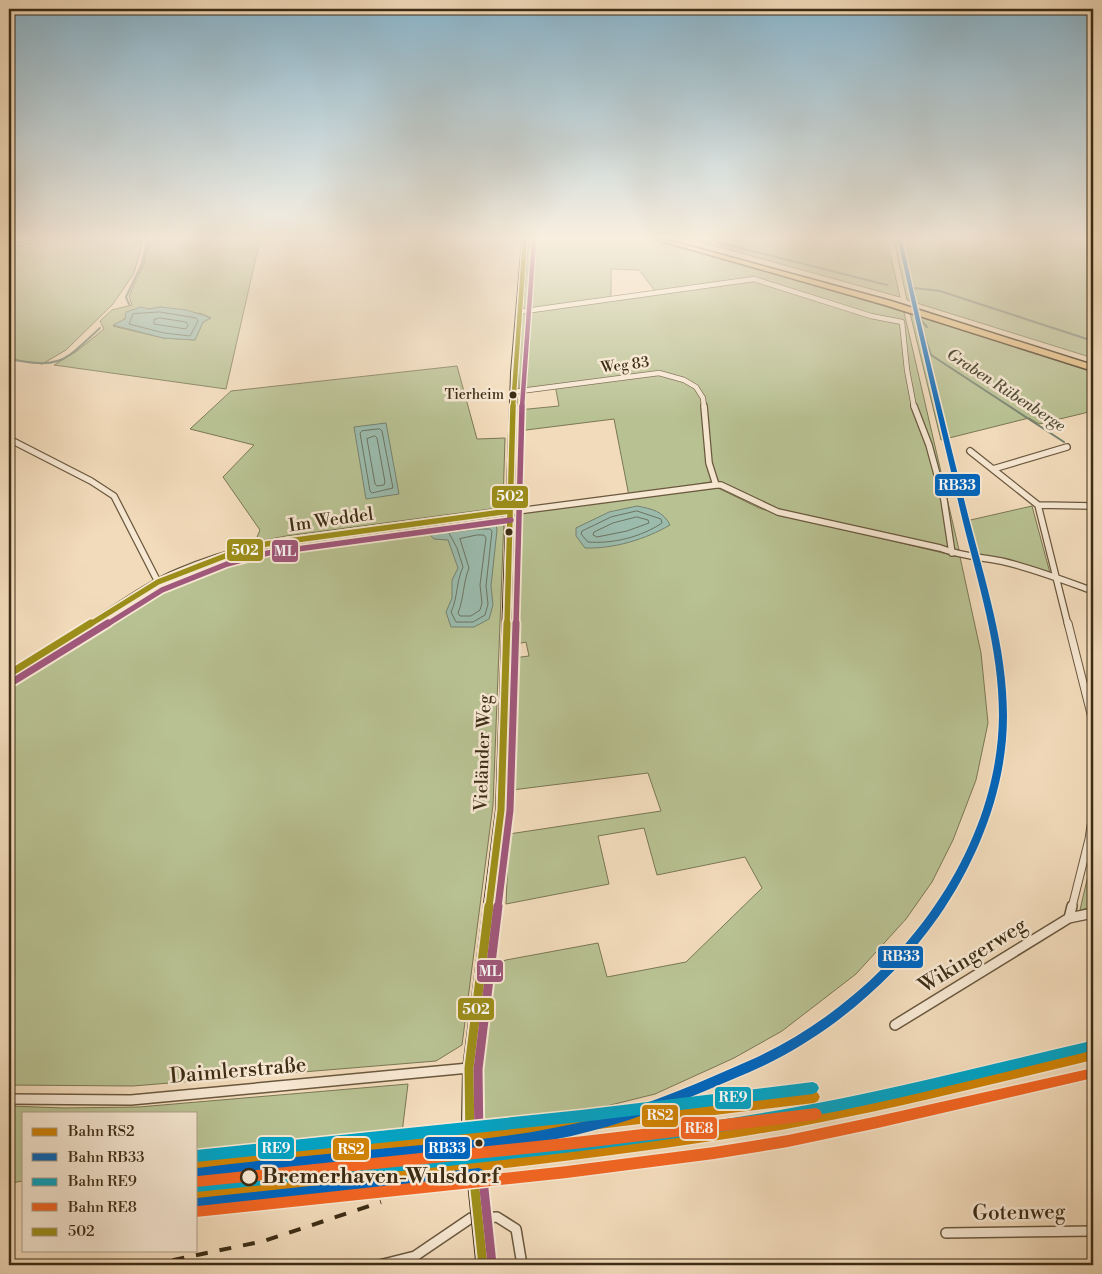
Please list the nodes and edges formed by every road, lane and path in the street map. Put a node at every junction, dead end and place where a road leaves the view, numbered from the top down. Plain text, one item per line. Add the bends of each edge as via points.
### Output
1 (519, 299) edge
2 (612, 299) edge
3 (819, 299) edge
4 (887, 300) edge
5 (921, 310) junction
6 (518, 312) junction
7 (1093, 362) edge
8 (1093, 368) edge
9 (513, 392) junction
10 (9, 439) edge
11 (1067, 447) dead end
12 (970, 451) dead end
13 (993, 470) junction
14 (716, 485) junction
15 (1038, 506) junction
16 (1093, 506) edge
17 (510, 511) junction
18 (952, 553) junction
19 (1058, 578) junction
20 (158, 582) junction
21 (1093, 591) edge
22 (9, 674) edge
23 (1093, 718) edge
24 (1093, 732) edge
25 (1093, 813) edge
26 (1091, 841) edge
27 (1093, 913) edge
28 (1069, 918) junction
29 (895, 1025) dead end
30 (469, 1068) junction
31 (9, 1099) edge
32 (1093, 1232) edge
33 (946, 1233) dead end
34 (379, 1265) edge
35 (483, 1265) edge
36 (522, 1265) edge

1 - 6 street, Vieländer Weg
2 - 6 street
3 - 18 street via 902,322 914,406 944,500
4 - 5 highway
5 - 7 highway
5 - 8 highway
6 - 9 street, Vieländer Weg
9 - 14 street, Weg 83 via 659,373 684,380 696,387 703,398 709,462
9 - 17 street, Vieländer Weg
10 - 20 street via 114,496
11 - 13 street
12 - 13 street
13 - 15 street
14 - 17 street, Im Weddel
14 - 18 street via 778,512
15 - 16 street
15 - 19 street
17 - 20 street, Im Weddel via 266,544 178,572
17 - 30 street, Vieländer Weg via 500,818
18 - 19 street via 1000,561
19 - 21 street
19 - 23 street
20 - 22 street, Im Weddel
23 - 24 street
25 - 26 street
26 - 28 street
27 - 28 street, Wikingerweg
28 - 29 street, Wikingerweg
30 - 31 street, Daimlerstraße via 131,1100
30 - 35 street, Vieländer Weg, bridge via 469,1129
32 - 33 street, Gotenweg
34 - 36 street via 415,1256 471,1218 497,1217 516,1229

